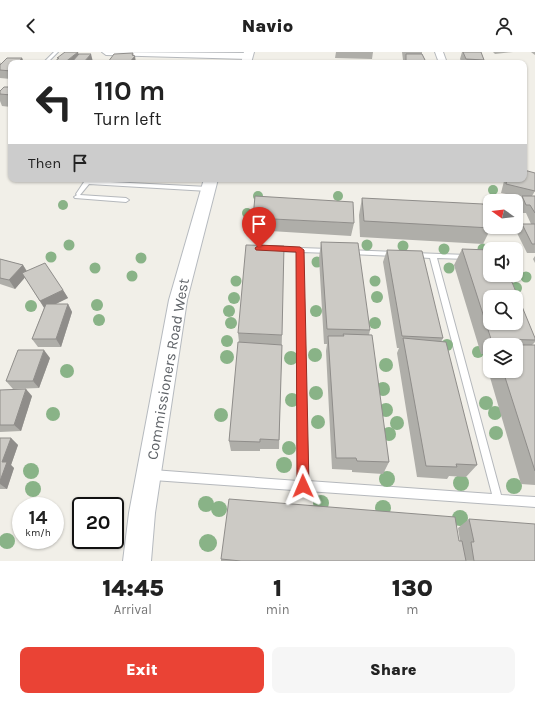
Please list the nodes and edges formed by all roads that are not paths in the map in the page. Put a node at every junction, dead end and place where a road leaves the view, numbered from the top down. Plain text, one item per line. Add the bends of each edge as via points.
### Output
1 (56, 52) edge
2 (106, 52) edge
3 (112, 52) edge
4 (248, 57) edge
5 (48, 60) edge
6 (87, 182) edge
7 (149, 182) edge
8 (210, 184) edge
9 (126, 200) dead end
10 (269, 248) edge
11 (300, 250) junction
12 (401, 254) edge
13 (409, 255) edge
14 (433, 256) junction
15 (475, 258) edge
16 (149, 475) junction
17 (303, 486) junction
18 (498, 500) junction
19 (535, 502) edge
20 (137, 561) edge

1 - 5 lane
2 - 3 street
3 - 4 street
6 - 9 lane via 78,196
7 - 8 lane
8 - 16 main road, Commissioners Road West via 178,300
10 - 11 lane
11 - 12 lane
11 - 17 lane
13 - 14 lane
14 - 15 lane
14 - 18 lane
16 - 17 lane
16 - 20 main road, Commissioners Road West
17 - 18 lane
18 - 19 lane

